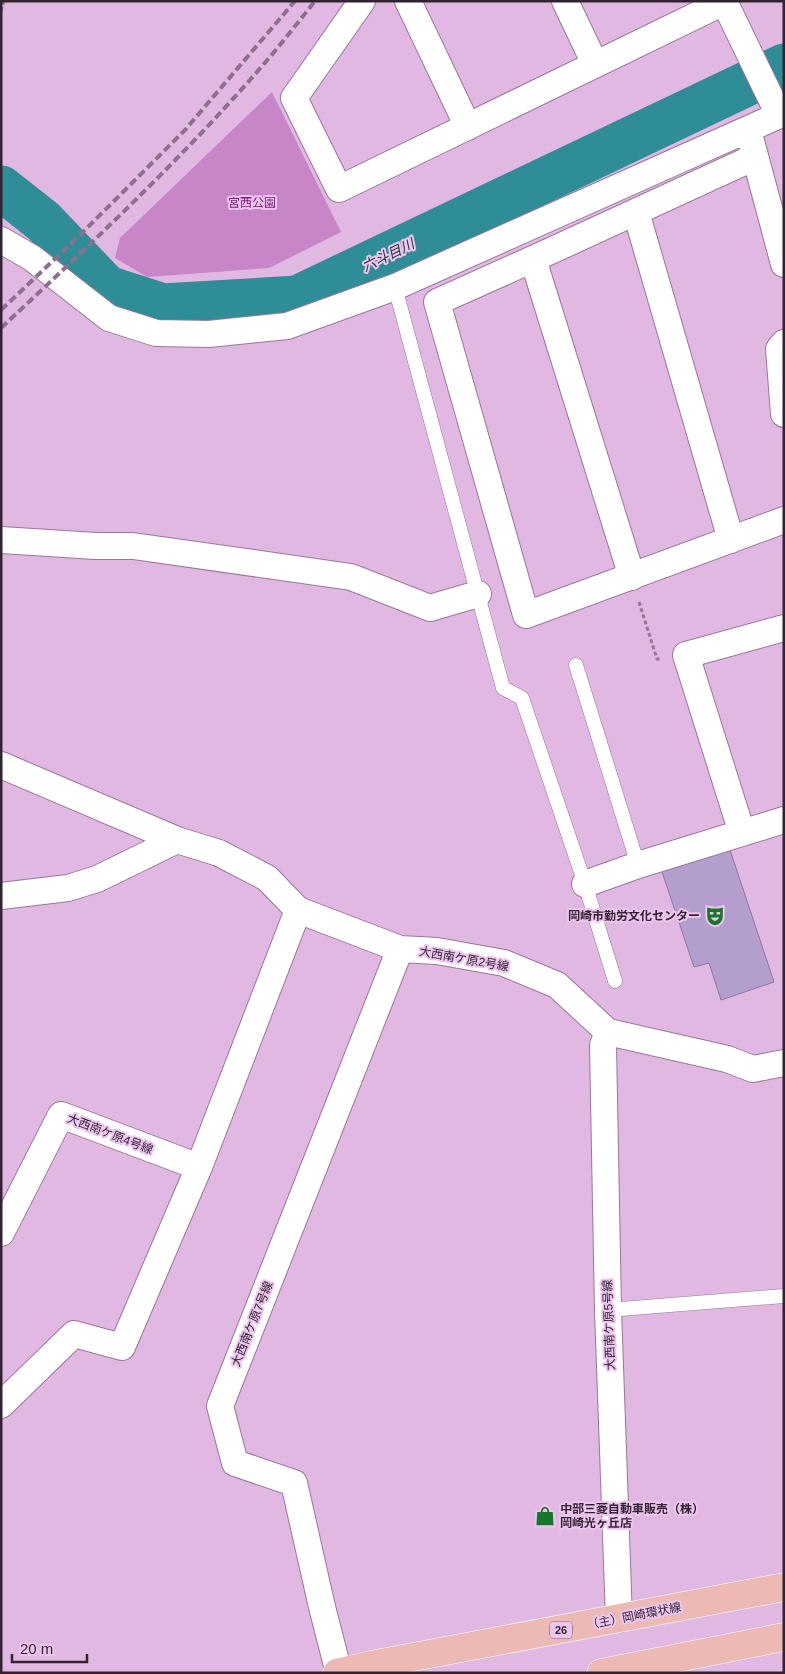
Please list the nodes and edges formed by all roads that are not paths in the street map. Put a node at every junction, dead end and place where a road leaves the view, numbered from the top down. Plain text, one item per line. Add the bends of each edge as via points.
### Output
1 (362, 1) edge
2 (408, 1) edge
3 (565, 1) edge
4 (725, 1) edge
5 (595, 64) junction
6 (777, 108) edge
7 (468, 127) junction
8 (748, 128) junction
9 (755, 157) junction
10 (636, 212) junction
11 (1, 240) edge
12 (533, 259) junction
13 (784, 264) edge
14 (395, 287) junction
15 (784, 343) edge
16 (784, 414) edge
17 (784, 520) edge
18 (1, 540) edge
19 (731, 540) junction
20 (632, 577) junction
21 (478, 594) junction
22 (784, 628) edge
23 (576, 665) dead end
24 (1, 765) edge
25 (784, 820) edge
26 (742, 833) junction
27 (177, 840) junction
28 (638, 865) junction
29 (585, 884) junction
30 (1, 896) edge
31 (298, 910) junction
32 (400, 949) junction
33 (615, 981) dead end
34 (608, 1032) junction
35 (784, 1064) edge
36 (199, 1167) junction
37 (1, 1233) edge
38 (784, 1296) edge
39 (608, 1310) junction
40 (1, 1405) edge
41 (784, 1587) edge
42 (619, 1619) junction
43 (784, 1637) edge
44 (338, 1673) edge
45 (601, 1673) edge

1 - 7 street via 294,98 339,189
2 - 7 street
3 - 5 street
4 - 5 street
4 - 6 street
5 - 7 street
6 - 8 street
8 - 9 street
8 - 14 street
9 - 10 street
9 - 13 street
10 - 12 street
10 - 19 street
11 - 14 street via 32,258 110,318 156,333 210,334 287,326
12 - 20 street
12 - 20 street via 436,302 526,615
14 - 21 lane
15 - 16 street via 779,349
17 - 19 street
18 - 21 street via 133,546 351,577 430,608
19 - 20 street
21 - 29 lane via 503,688 522,698
22 - 26 street via 686,655
23 - 28 lane
24 - 27 street, 大西南ケ原2号線
25 - 26 street
26 - 28 street
27 - 30 street via 97,879 68,888
27 - 31 street, 大西南ケ原2号線 via 219,853 267,878
28 - 29 street
29 - 33 lane
31 - 32 street, 大西南ケ原2号線
31 - 36 street
32 - 34 street, 大西南ケ原2号線 via 504,963 557,985
32 - 44 street, 大西南ケ原7号線 via 220,1406 235,1463 294,1483
34 - 35 street, 大西南ケ原2号線 via 727,1059 753,1069
34 - 39 street, 大西南ケ原5号線 via 603,1046
36 - 37 street, 大西南ケ原4号線 via 61,1115
36 - 40 street via 122,1347 74,1334
38 - 39 lane
39 - 42 street, 大西南ケ原5号線
41 - 42 main road, （主）岡崎環状線 / 26
42 - 44 main road, （主）岡崎環状線 / 26
43 - 45 main road

